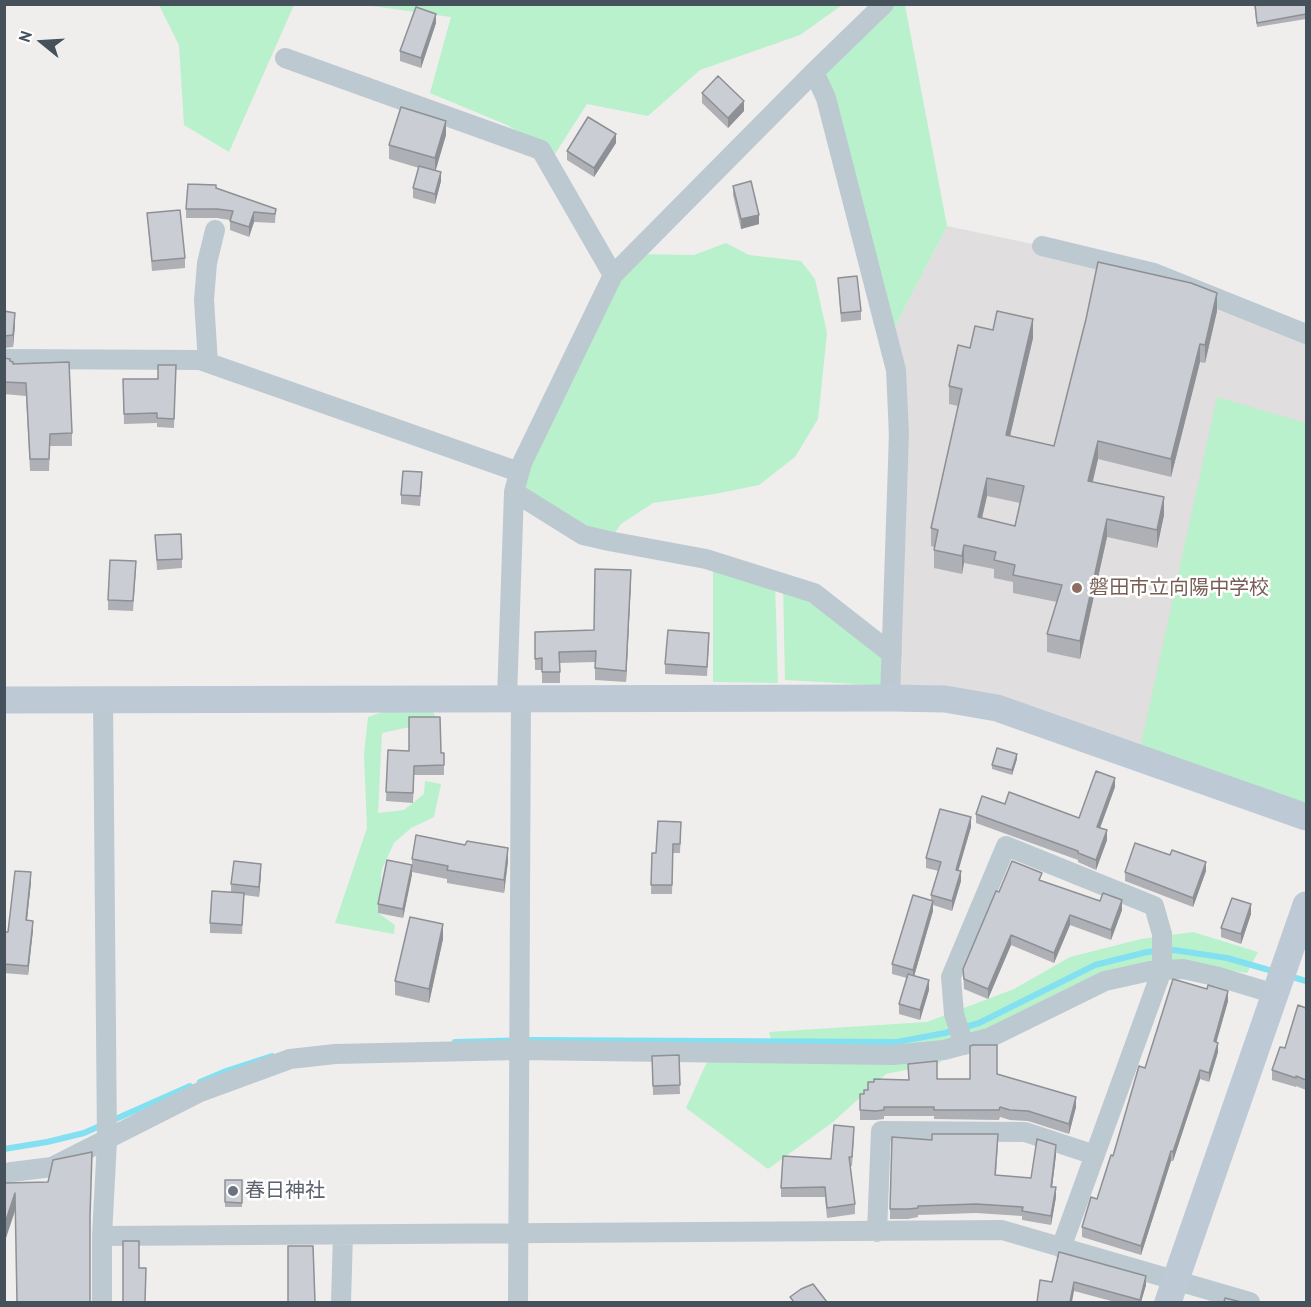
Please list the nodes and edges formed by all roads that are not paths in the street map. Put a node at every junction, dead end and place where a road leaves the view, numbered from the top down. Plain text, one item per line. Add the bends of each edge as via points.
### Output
1 (884, 4) edge
2 (285, 58) dead end
3 (814, 72) junction
4 (215, 230) dead end
5 (1042, 246) dead end
6 (613, 275) junction
7 (1306, 334) edge
8 (4, 359) edge
9 (208, 363) junction
10 (519, 472) junction
11 (514, 492) junction
12 (892, 654) junction
13 (890, 698) junction
14 (514, 699) junction
15 (4, 700) edge
16 (103, 700) junction
17 (1306, 817) edge
18 (1306, 905) edge
19 (1162, 970) junction
20 (1275, 994) junction
21 (964, 1045) junction
22 (519, 1050) junction
23 (107, 1141) junction
24 (1095, 1155) junction
25 (4, 1173) edge
26 (877, 1232) junction
27 (343, 1235) junction
28 (518, 1235) junction
29 (102, 1236) junction
30 (1061, 1248) junction
31 (1171, 1292) edge
32 (102, 1302) edge
33 (341, 1302) edge
34 (518, 1302) edge
35 (1250, 1302) edge

1 - 3 street
2 - 6 street via 541,150
3 - 6 street
3 - 12 street via 826,98 896,370 899,434
4 - 9 street via 204,300
5 - 7 street via 1154,273
6 - 10 street
8 - 9 street
9 - 10 street
10 - 11 street
11 - 12 street via 583,535 706,559 814,593
11 - 14 street
12 - 13 street
13 - 14 street
13 - 17 street via 945,699 997,708
14 - 16 street
14 - 22 street
15 - 16 street
16 - 23 street
18 - 20 street
19 - 20 street via 1183,969 1219,976
19 - 21 street via 1106,981 989,1038
19 - 21 street via 1162,934 1154,906 1006,846 951,977 954,1014
19 - 24 street
20 - 31 street
21 - 22 street via 893,1055
22 - 23 street via 335,1054 290,1059 200,1092
22 - 28 street
23 - 25 street via 52,1167
23 - 29 street
24 - 26 street via 1025,1132 881,1131
24 - 30 street
26 - 28 street
26 - 30 street via 1002,1230
27 - 28 street
27 - 29 street
27 - 33 street
28 - 34 street
29 - 32 street
30 - 31 street
31 - 35 street

